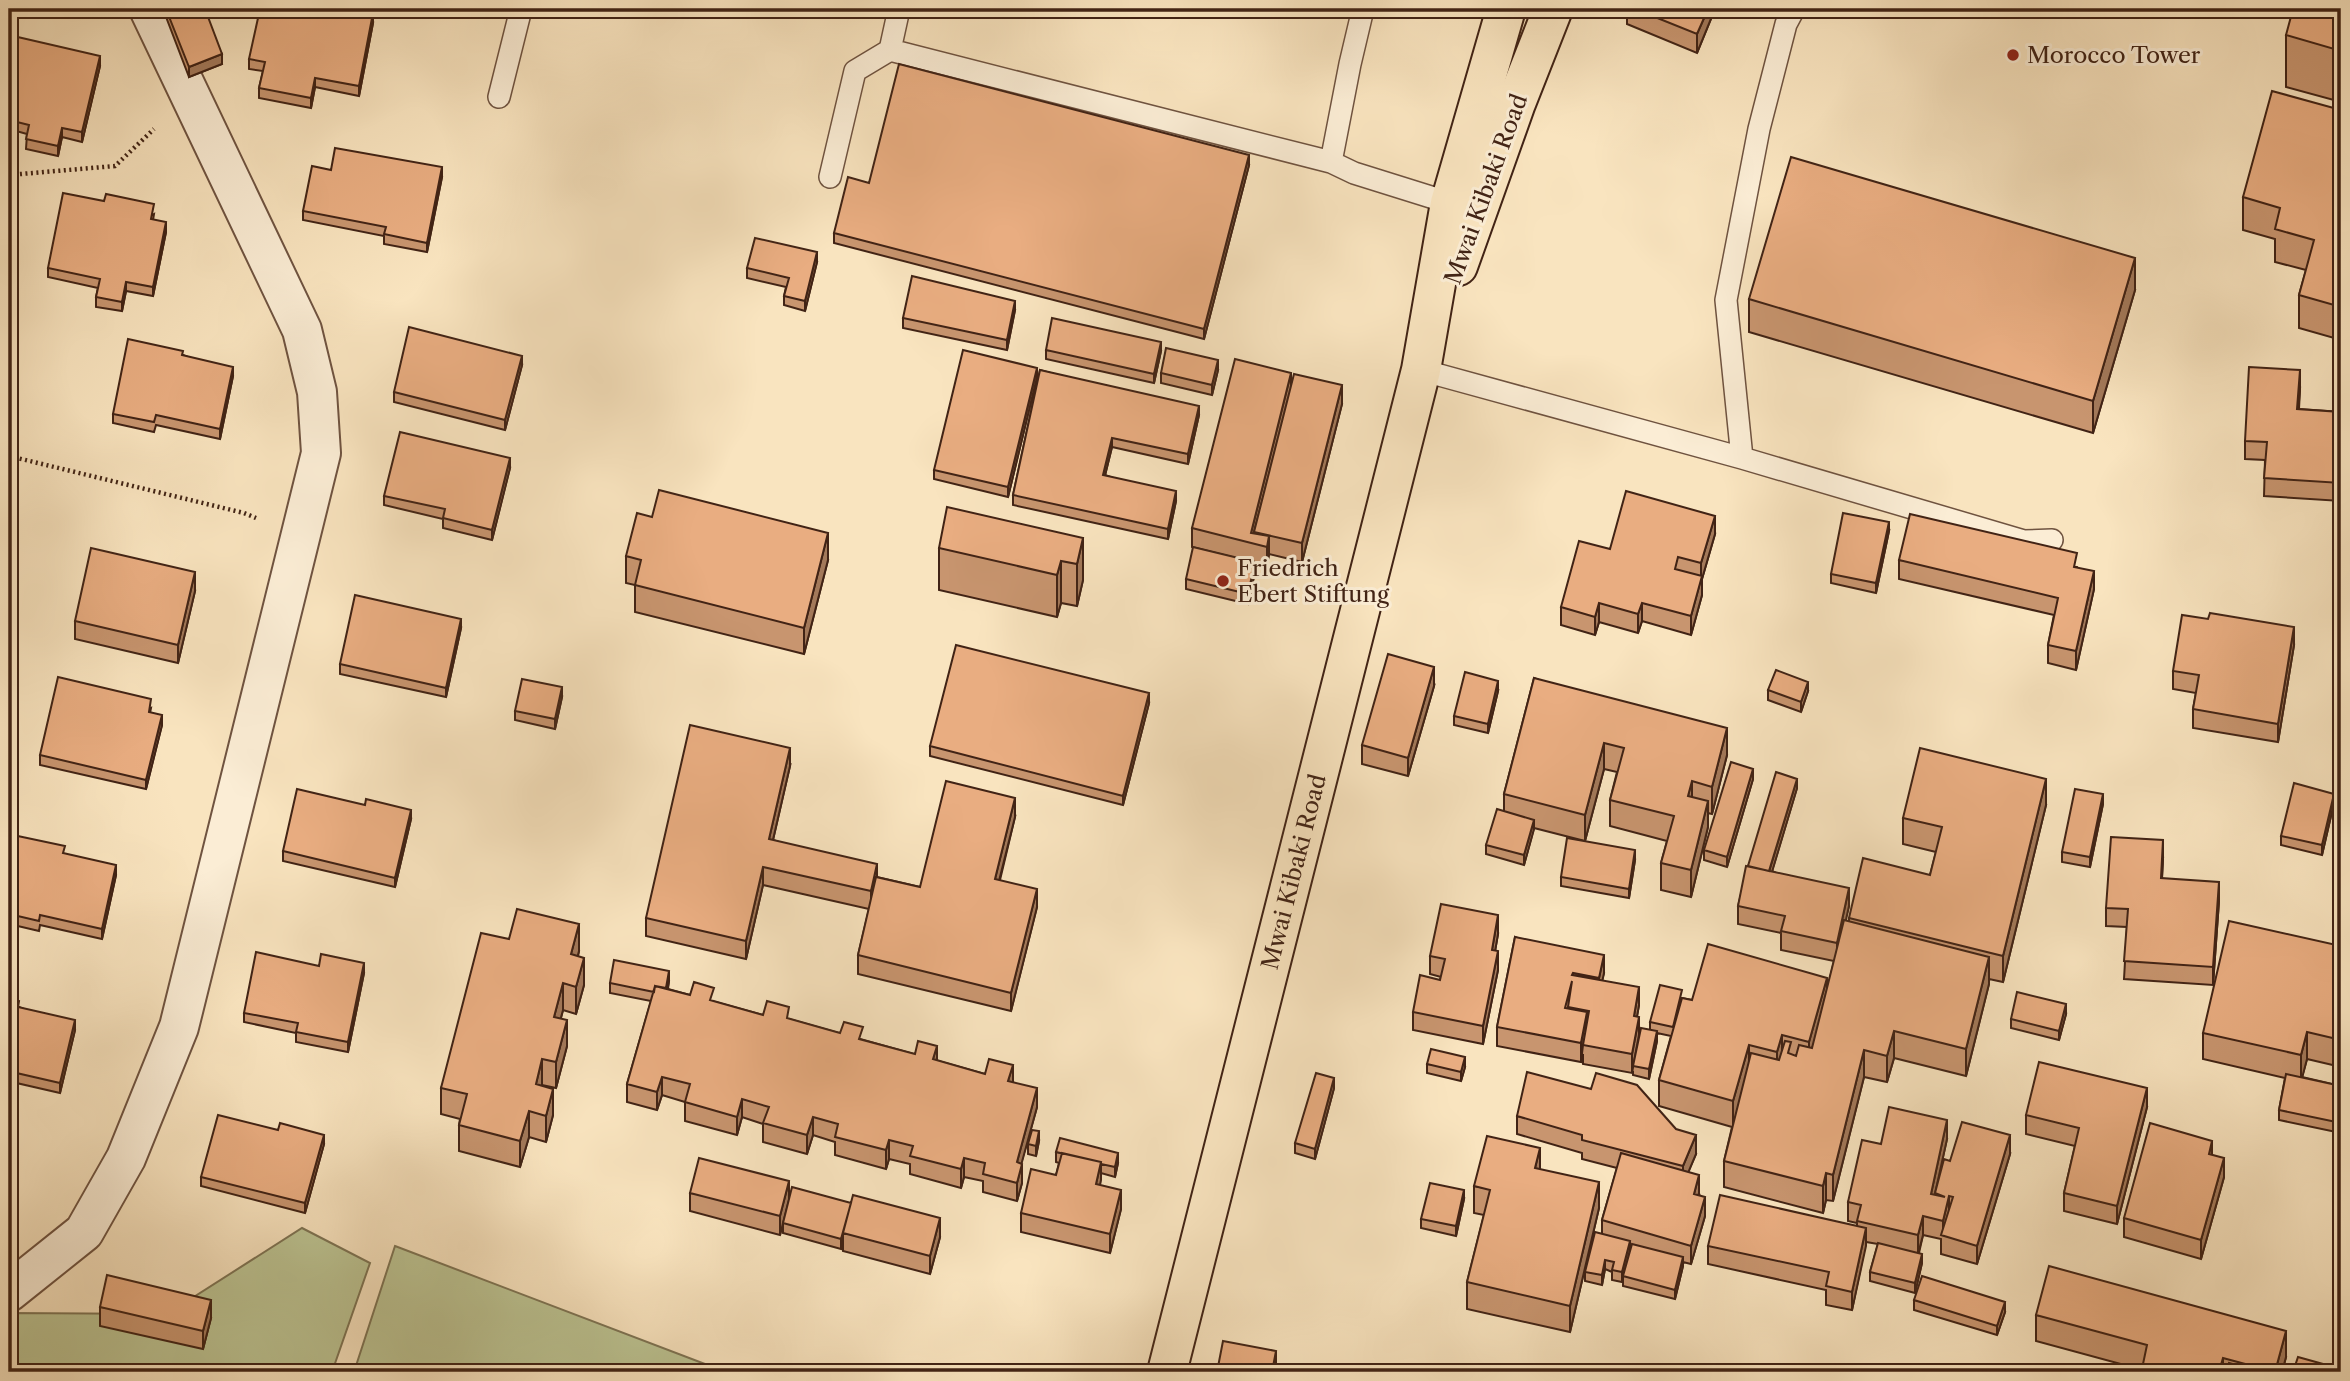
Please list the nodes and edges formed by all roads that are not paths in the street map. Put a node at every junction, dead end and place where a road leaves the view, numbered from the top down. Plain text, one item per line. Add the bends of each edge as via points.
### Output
1 (149, 9) edge
2 (521, 9) edge
3 (899, 9) edge
4 (1363, 9) edge
5 (1506, 9) edge
6 (1553, 9) edge
7 (1794, 9) edge
8 (890, 50) junction
9 (499, 97) dead end
10 (1331, 162) junction
11 (830, 177) dead end
12 (1450, 203) junction
13 (1421, 370) junction
14 (1742, 458) junction
15 (2052, 540) dead end
16 (9, 1292) edge
17 (1167, 1372) edge

1 - 16 street via 302,331 317,391 321,453 179,1027 127,1158 84,1232
2 - 9 lane
3 - 8 lane
4 - 10 lane
5 - 12 main road, Mwai Kibaki Road
6 - 13 main road, Mwai Kibaki Road
7 - 14 lane via 1759,129 1726,300
8 - 10 lane
8 - 11 lane via 856,71
10 - 12 lane
12 - 13 main road, Mwai Kibaki Road
13 - 14 lane
13 - 17 main road, Mwai Kibaki Road
14 - 15 lane via 2024,541

